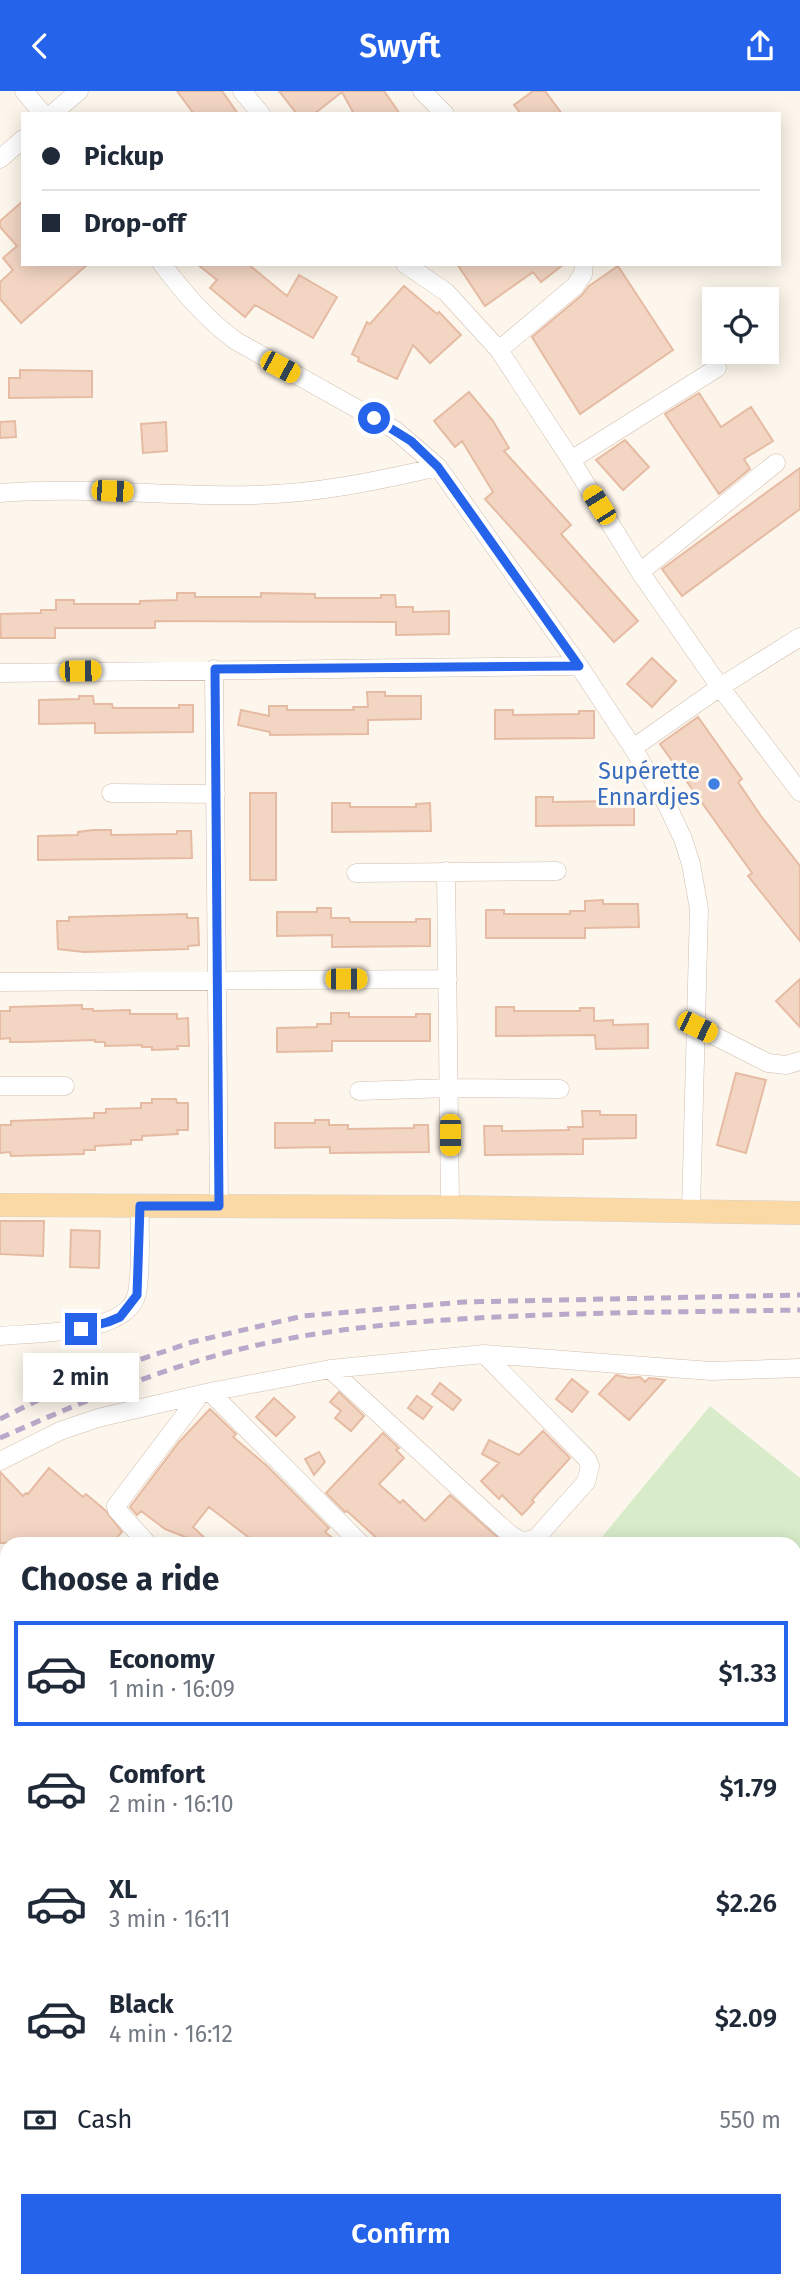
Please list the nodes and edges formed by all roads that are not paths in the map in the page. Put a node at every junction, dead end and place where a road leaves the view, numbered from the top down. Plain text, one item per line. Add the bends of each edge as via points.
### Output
1 (24, 91) edge
2 (79, 91) edge
3 (242, 91) edge
4 (422, 91) edge
5 (41, 112) edge
6 (54, 112) edge
7 (259, 112) edge
8 (443, 112) edge
9 (21, 141) edge
10 (0, 159) edge
11 (164, 266) edge
12 (408, 266) edge
13 (584, 266) edge
14 (499, 350) junction
15 (717, 368) dead end
16 (571, 460) junction
17 (776, 463) dead end
18 (438, 467) junction
19 (0, 493) edge
20 (640, 572) junction
21 (800, 637) edge
22 (579, 666) junction
23 (215, 669) junction
24 (0, 673) edge
25 (719, 687) junction
26 (633, 748) junction
27 (799, 786) edge
28 (111, 793) dead end
29 (216, 794) junction
30 (446, 871) junction
31 (557, 871) dead end
32 (356, 873) dead end
33 (218, 979) junction
34 (448, 979) junction
35 (0, 982) edge
36 (697, 1027) junction
37 (800, 1061) edge
38 (0, 1086) edge
39 (65, 1086) dead end
40 (450, 1088) junction
41 (560, 1089) dead end
42 (359, 1091) dead end
43 (0, 1205) edge
44 (140, 1206) junction
45 (219, 1206) junction
46 (450, 1207) junction
47 (691, 1210) junction
48 (800, 1213) edge
49 (0, 1336) edge
50 (484, 1354) junction
51 (330, 1369) junction
52 (800, 1369) edge
53 (205, 1393) junction
54 (0, 1461) edge
55 (142, 1537) edge
56 (354, 1537) edge
57 (515, 1537) edge
58 (537, 1537) edge

1 - 5 street
2 - 6 street
3 - 7 street
4 - 8 street
9 - 10 street
11 - 18 street via 215,326 395,430
12 - 14 street via 446,292
13 - 14 street via 581,279 566,296
14 - 16 street
15 - 16 street
16 - 20 street
17 - 20 street
18 - 19 street via 349,487 254,495 53,489
18 - 22 street
20 - 25 street
21 - 25 street
22 - 23 street
22 - 26 street
23 - 24 street
23 - 29 street
25 - 26 street
25 - 27 street
26 - 36 street via 668,807 691,864 699,909
28 - 29 street
29 - 33 street
30 - 31 street
30 - 32 street
30 - 34 street
33 - 34 street
33 - 35 street
33 - 45 street
34 - 40 street
36 - 37 street via 768,1063
36 - 47 street
38 - 39 street
40 - 41 street
40 - 42 street
40 - 46 street
43 - 44 main road
44 - 45 main road
44 - 49 street via 137,1295 120,1317 81,1329
45 - 46 main road
46 - 47 main road
47 - 48 main road
50 - 51 street
50 - 52 street via 711,1371
50 - 58 street via 590,1466 586,1482
51 - 53 street
51 - 57 street
53 - 54 street via 98,1418
53 - 55 street via 116,1506
53 - 56 street

